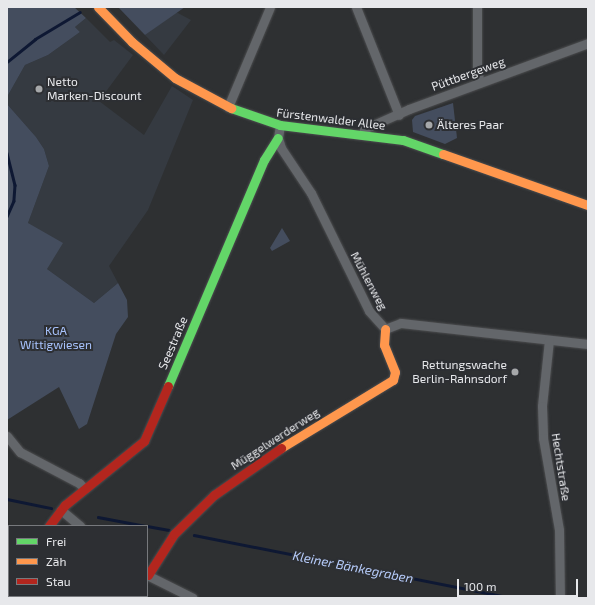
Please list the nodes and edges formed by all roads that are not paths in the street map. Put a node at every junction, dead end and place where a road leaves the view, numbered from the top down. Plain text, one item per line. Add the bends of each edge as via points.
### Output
1 (98, 7) edge
2 (270, 7) edge
3 (356, 7) edge
4 (477, 7) edge
5 (588, 43) edge
6 (480, 83) junction
7 (228, 107) junction
8 (399, 115) junction
9 (280, 125) junction
10 (364, 135) junction
11 (278, 138) junction
12 (588, 205) edge
13 (385, 329) junction
14 (549, 340) junction
15 (588, 344) edge
16 (7, 436) edge
17 (85, 489) junction
18 (61, 510) junction
19 (49, 525) edge
20 (79, 525) edge
21 (148, 573) edge
22 (148, 576) edge
23 (193, 598) edge
24 (560, 598) edge

1 - 7 street, Fürstenwalder Allee via 132,42 175,78
2 - 7 street
3 - 8 street
4 - 6 street via 477,70
5 - 6 street, Püttbergeweg
6 - 8 street, Püttbergeweg
7 - 9 street, Fürstenwalder Allee
8 - 10 street, Püttbergeweg via 364,129
9 - 10 street, Fürstenwalder Allee
9 - 11 street
10 - 12 street, Fürstenwalder Allee via 403,140
11 - 13 street, Mühlenweg via 283,151 311,193 369,311
11 - 17 street, Seestraße via 264,160 148,434 138,447
13 - 14 street, Mühlenweg via 401,323
13 - 21 street, Müggelwerderweg via 384,345 395,372 393,380 257,463 214,495 174,534
14 - 15 street, Mühlenweg
14 - 24 street, Hechtstraße via 542,406 544,438 559,530
16 - 17 street via 20,452 79,483
17 - 18 street, Seestraße
18 - 19 street, Seestraße
18 - 20 street
22 - 23 street

